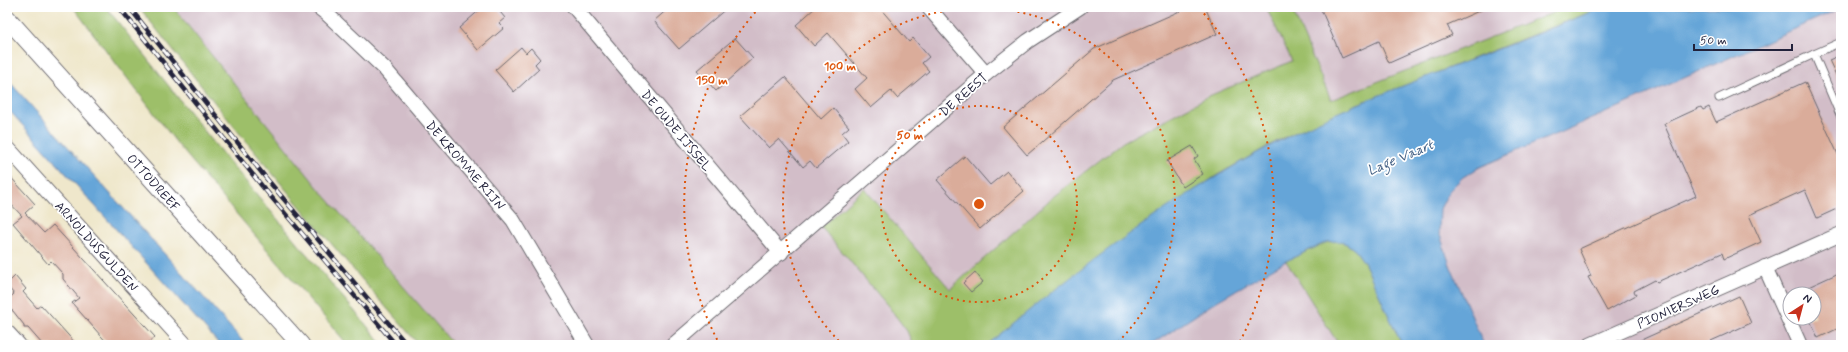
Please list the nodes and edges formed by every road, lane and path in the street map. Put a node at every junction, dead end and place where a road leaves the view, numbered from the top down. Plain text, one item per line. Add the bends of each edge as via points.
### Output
1 (318, 7) edge
2 (574, 7) edge
3 (928, 7) edge
4 (1080, 7) edge
5 (7, 18) edge
6 (1841, 42) edge
7 (1814, 54) junction
8 (986, 74) junction
9 (1719, 98) dead end
10 (1841, 117) edge
11 (7, 146) edge
12 (1841, 234) edge
13 (781, 253) junction
14 (1765, 267) junction
15 (7, 332) edge
16 (18, 345) edge
17 (186, 345) edge
18 (301, 345) edge
19 (587, 345) edge
20 (673, 345) edge
21 (1590, 345) edge
22 (1800, 345) edge

1 - 19 street, DE KROMME RIJN via 384,68 513,220
2 - 13 street, DE OUDE IJSSEL
3 - 8 street
4 - 8 street, DE REEST via 1028,41
5 - 18 street, OTTODREEF
6 - 7 lane
7 - 9 lane
7 - 10 lane
8 - 13 street, DE REEST
11 - 17 street, ARNOLDUSGULDEN
12 - 14 street, PIONIERSWEG
13 - 20 street
14 - 21 street, PIONIERSWEG
14 - 22 street
15 - 16 street

